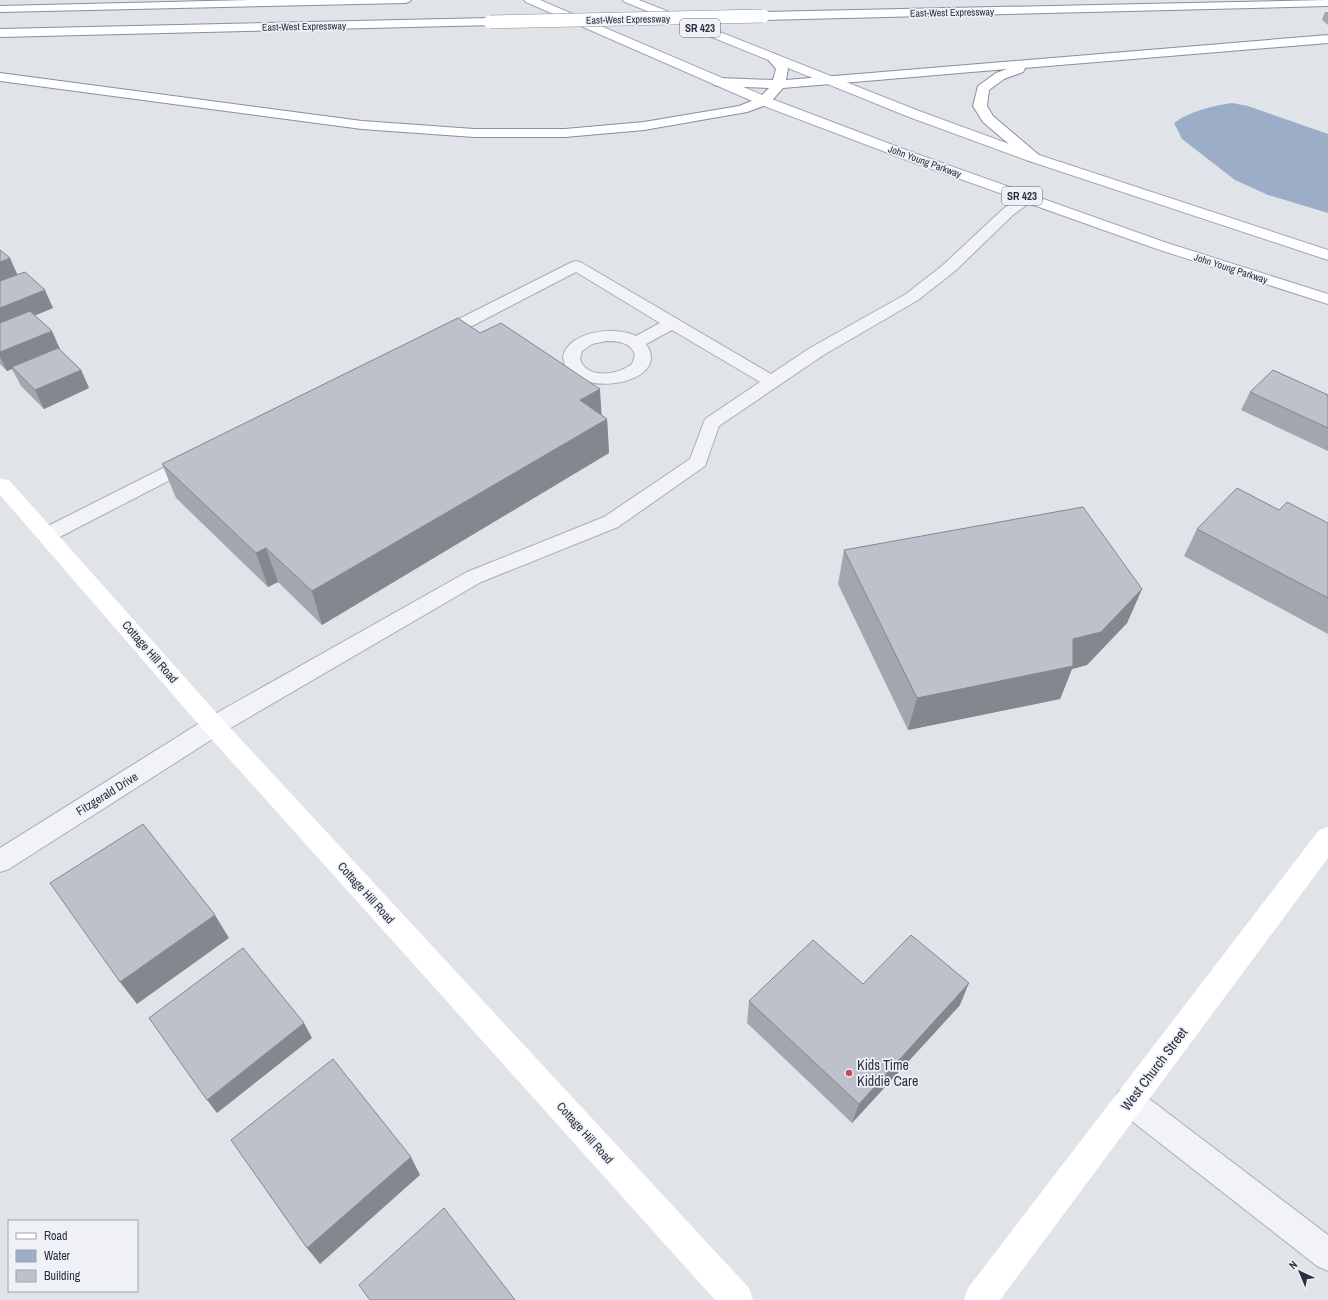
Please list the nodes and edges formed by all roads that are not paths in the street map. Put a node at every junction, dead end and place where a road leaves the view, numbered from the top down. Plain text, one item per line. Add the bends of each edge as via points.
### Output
1 (405, 0) edge
2 (530, 0) edge
3 (629, 0) edge
4 (1328, 3) edge
5 (0, 9) edge
6 (0, 33) edge
7 (1328, 39) edge
8 (771, 56) junction
9 (1035, 63) junction
10 (0, 77) edge
11 (827, 80) junction
12 (719, 82) junction
13 (779, 84) junction
14 (764, 101) junction
15 (1034, 158) junction
16 (1026, 198) junction
17 (1328, 255) edge
18 (1328, 299) edge
19 (672, 323) junction
20 (636, 343) dead end
21 (422, 345) edge
22 (772, 382) junction
23 (210, 452) edge
24 (1, 484) edge
25 (47, 535) junction
26 (214, 726) junction
27 (1328, 838) edge
28 (0, 861) edge
29 (1129, 1101) junction
30 (1328, 1255) edge
31 (737, 1300) edge
32 (980, 1300) edge

1 - 5 main road, East-West Expressway
2 - 12 main road, John Young Parkway / SR 423
3 - 8 main road, SR 423
4 - 6 main road, East-West Expressway, bridge
7 - 9 main road
8 - 11 main road, SR 423
8 - 13 main road via 782,69
9 - 11 main road
9 - 15 main road via 1000,76 983,89 980,106 988,119
10 - 14 main road via 362,125 474,133 565,133 644,126 728,112
11 - 13 main road
11 - 15 main road, SR 423
12 - 13 main road
12 - 14 main road, John Young Parkway / SR 423
13 - 14 main road
14 - 16 main road, John Young Parkway / SR 423
15 - 17 main road, SR 423
16 - 18 main road, John Young Parkway / SR 423 via 1162,246
16 - 22 street, Fitzgerald Drive via 949,268 912,297 816,352
19 - 20 street
19 - 21 street via 576,266
19 - 22 street
22 - 26 street, Fitzgerald Drive via 711,423 698,462 611,522 474,578
23 - 25 street
24 - 25 main road, Cottage Hill Road
25 - 26 main road, Cottage Hill Road
26 - 28 street, Fitzgerald Drive
26 - 31 main road, Cottage Hill Road
27 - 29 main road, West Church Street
29 - 30 street
29 - 32 main road, West Church Street

